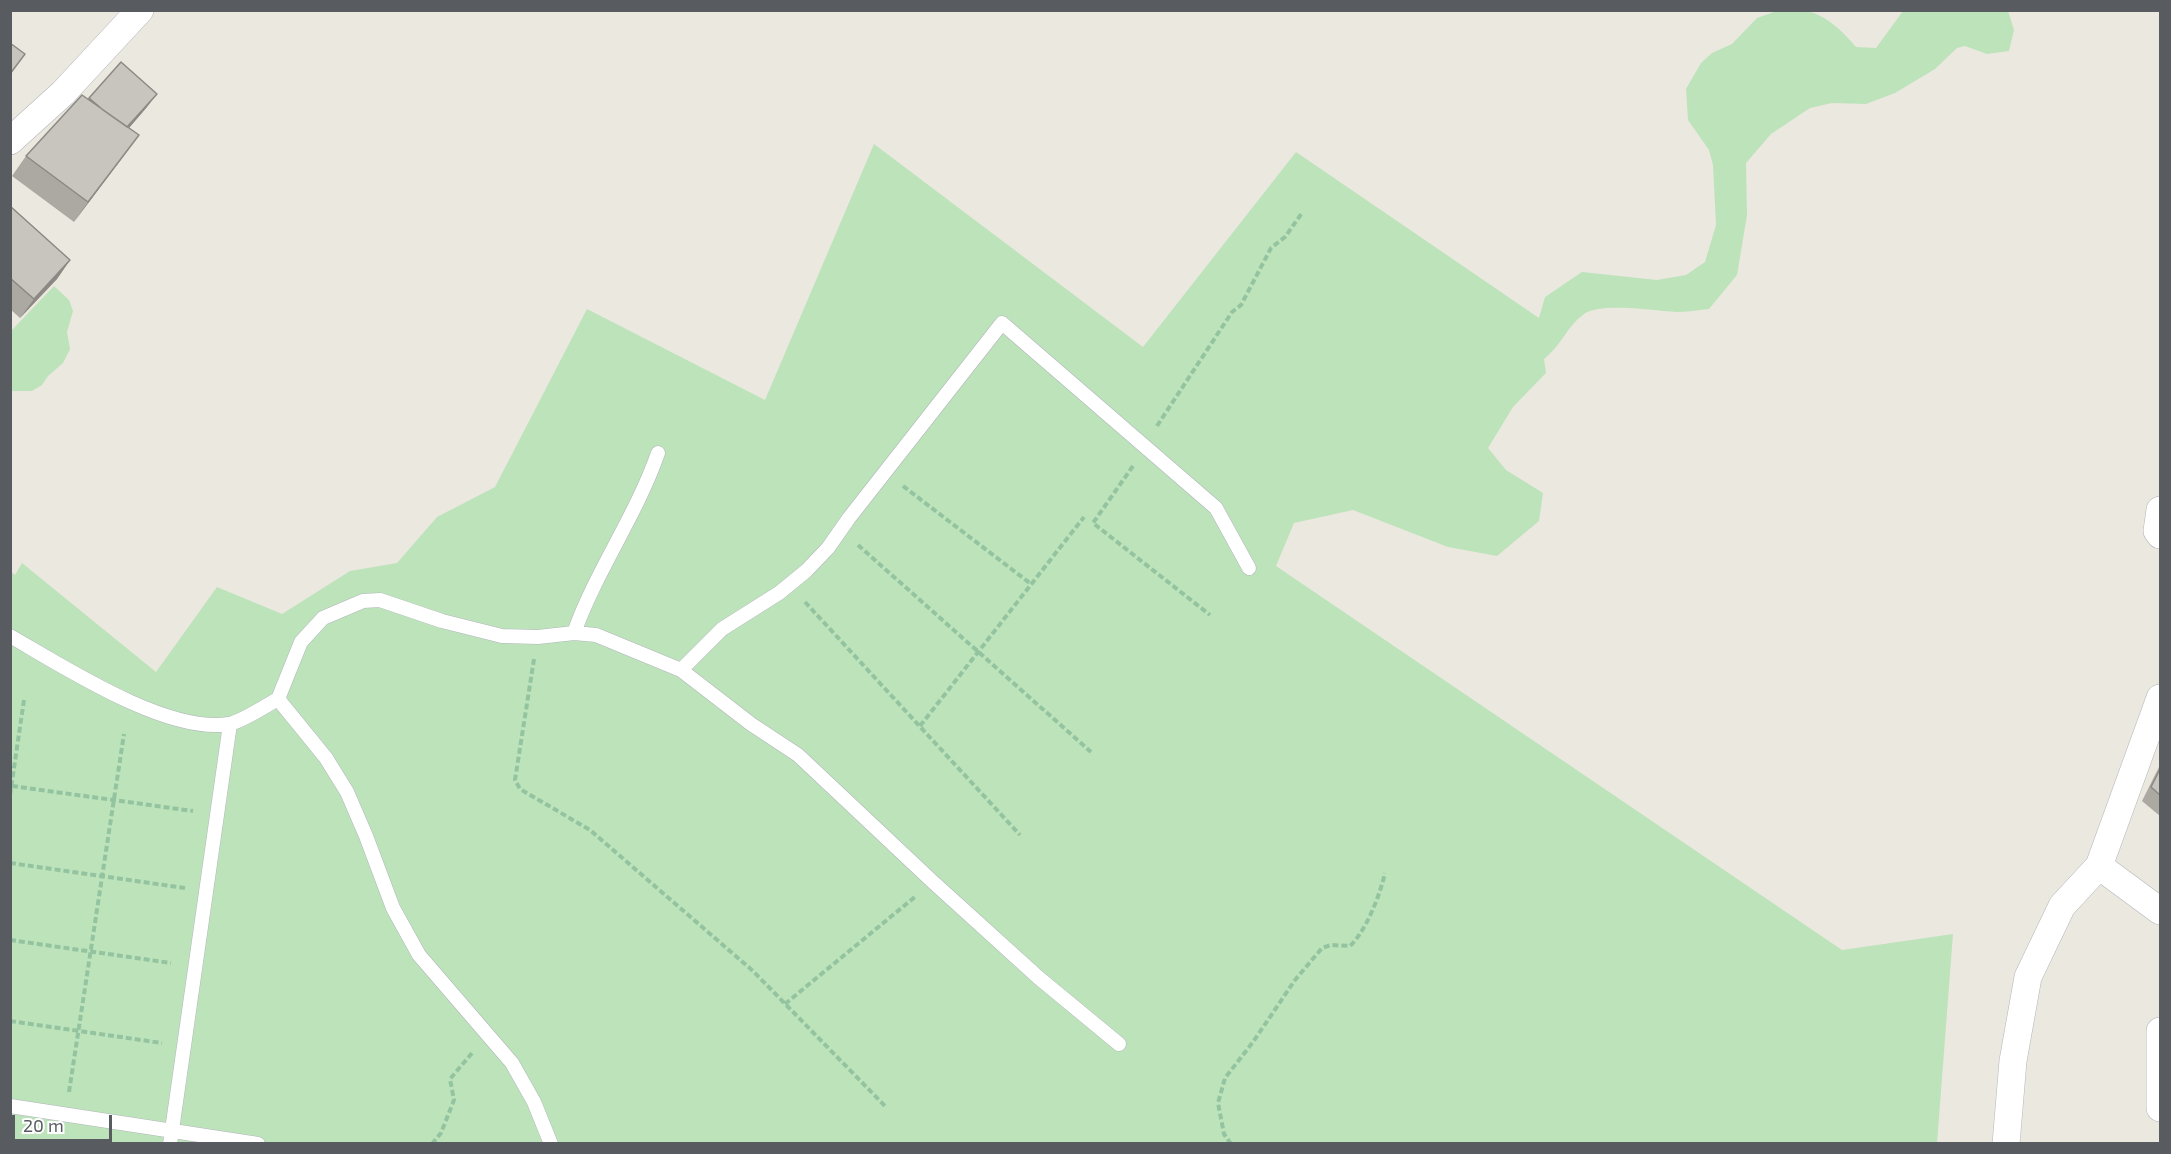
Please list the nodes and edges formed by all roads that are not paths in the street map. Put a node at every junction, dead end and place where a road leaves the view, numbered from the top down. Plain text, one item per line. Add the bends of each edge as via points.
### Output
1 (140, 10) edge
2 (10, 141) edge
3 (658, 453) dead end
4 (2160, 510) edge
5 (2160, 535) edge
6 (1249, 568) dead end
7 (574, 633) junction
8 (10, 636) edge
9 (681, 670) junction
10 (2160, 698) edge
11 (278, 699) junction
12 (230, 724) junction
13 (2099, 866) junction
14 (2160, 911) edge
15 (2160, 1031) edge
16 (1119, 1044) dead end
17 (10, 1106) edge
18 (2160, 1108) edge
19 (171, 1137) edge
20 (258, 1143) edge
21 (552, 1143) edge
22 (2006, 1143) edge

1 - 2 street via 63,93
3 - 7 lane via 635,508 584,604
4 - 5 street
6 - 9 lane via 1216,508 1002,323 828,548 789,585 722,629
7 - 9 lane via 596,635
7 - 11 lane via 501,636 380,600 363,601 323,618 301,642
8 - 12 lane via 102,689 165,715
9 - 16 lane via 798,756 1039,978
10 - 13 street
11 - 12 lane
11 - 21 lane via 326,758 347,792 393,908 419,955 512,1063
12 - 19 lane
13 - 14 street
13 - 22 street via 2062,906 2028,977 2013,1061
15 - 18 street
17 - 19 lane
19 - 20 lane

